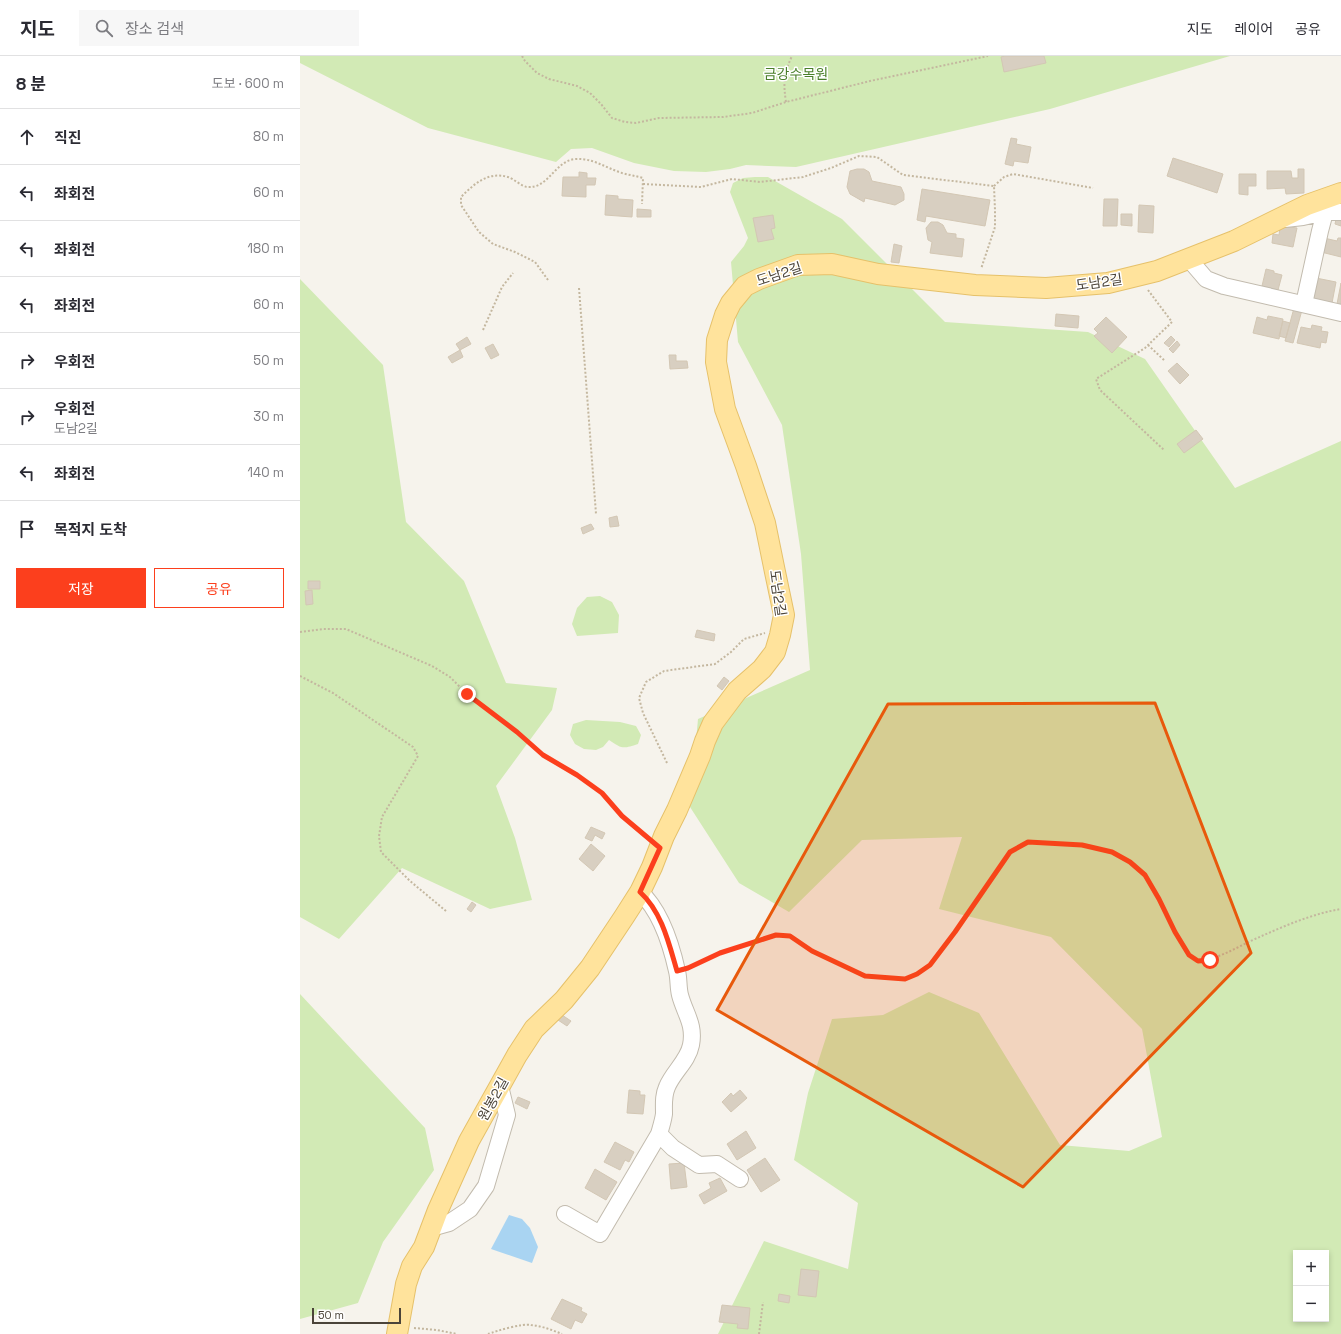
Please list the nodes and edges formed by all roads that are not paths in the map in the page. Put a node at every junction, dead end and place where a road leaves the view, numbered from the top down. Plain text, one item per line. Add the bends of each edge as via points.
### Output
1 (1341, 193) edge
2 (1333, 212) edge
3 (1279, 220) junction
4 (1188, 258) junction
5 (1304, 304) junction
6 (1341, 313) edge
7 (640, 892) junction
8 (500, 1086) junction
9 (659, 1134) junction
10 (740, 1179) dead end
11 (565, 1214) dead end
12 (431, 1228) junction
13 (398, 1330) edge

1 - 3 main road via 1307,205
2 - 3 street, 도남2길
2 - 5 street
3 - 4 main road, 도남2길 via 1234,241
4 - 5 street via 1206,279 1224,286
4 - 7 main road, 도남2길 via 1157,271 1108,283 1046,288 945,282 878,274 832,264 798,264 759,278 745,286 725,315 717,340 716,362 726,409 765,524 784,615 782,628 775,652 762,669 738,691 713,723
5 - 6 street
7 - 8 main road, 원봉2길 via 590,968 564,1000 534,1030
7 - 9 street via 656,912 664,929 677,971 680,995 689,1015 693,1033 685,1060 666,1088 663,1122
8 - 12 main road, 원봉2길 via 469,1142
8 - 12 street via 507,1115 486,1186 470,1209 449,1223
9 - 10 street via 673,1148 700,1165 716,1164
9 - 11 street via 600,1234
12 - 13 main road, 원봉2길 via 406,1284

